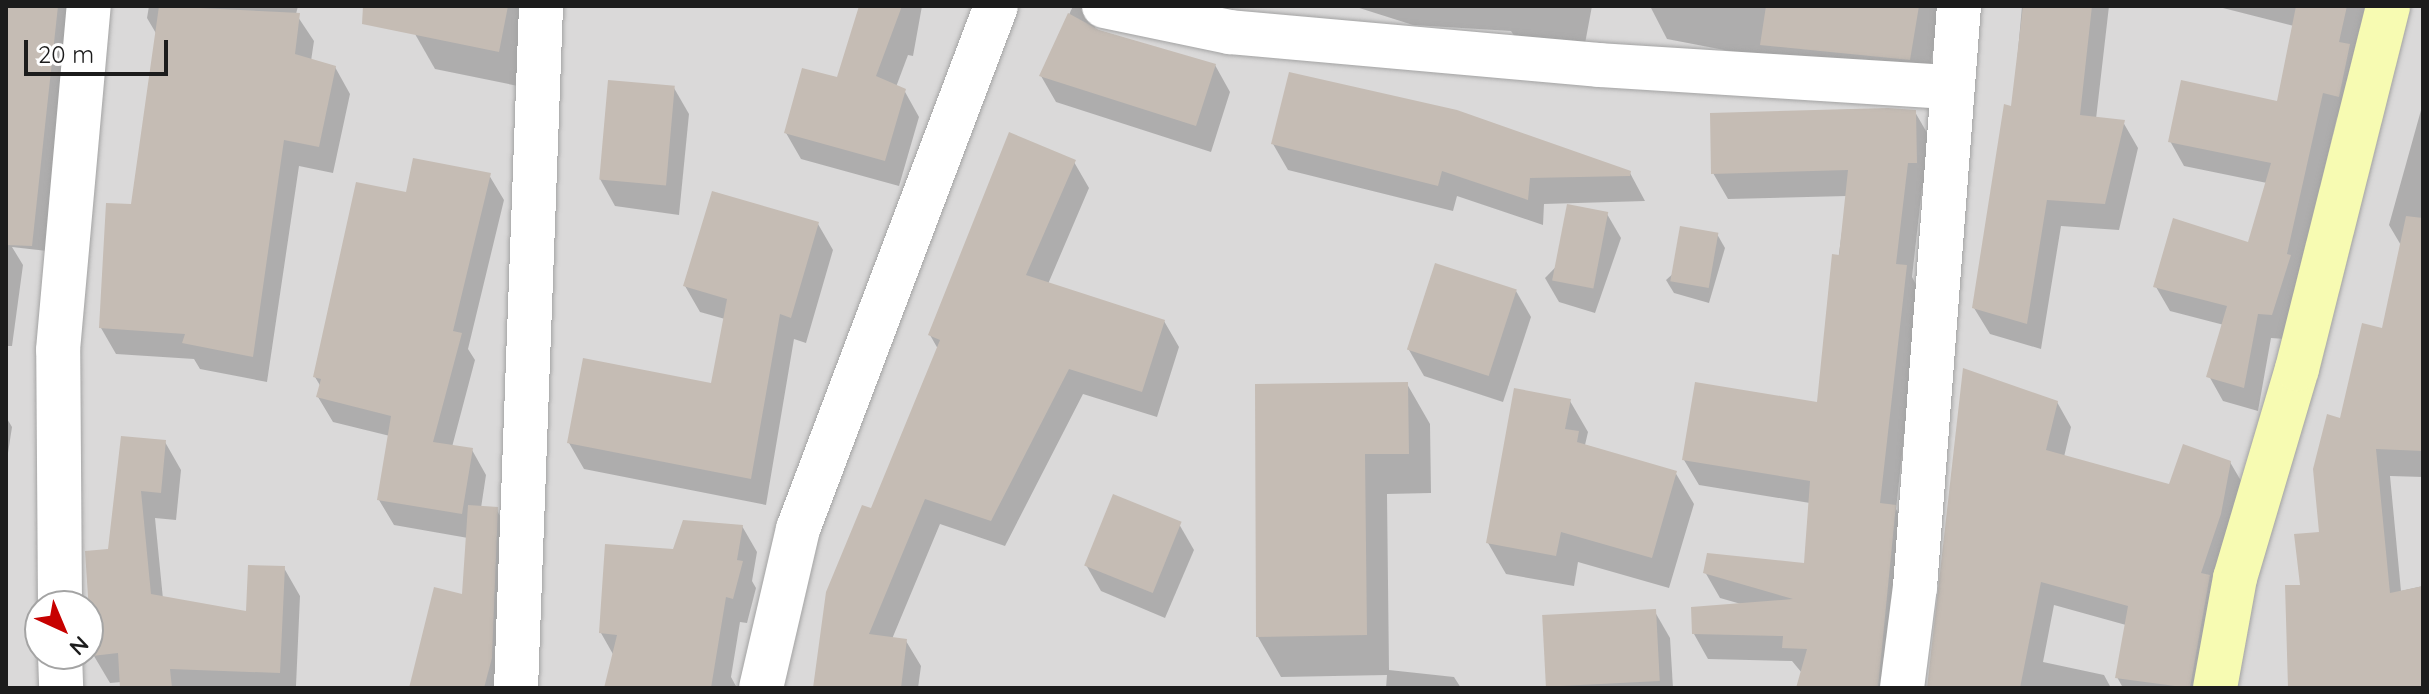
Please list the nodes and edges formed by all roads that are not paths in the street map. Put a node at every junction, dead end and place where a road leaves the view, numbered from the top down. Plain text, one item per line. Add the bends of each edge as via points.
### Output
1 (89, 6) edge
2 (541, 6) edge
3 (996, 6) edge
4 (1104, 6) edge
5 (1959, 6) edge
6 (2388, 6) edge
7 (1949, 87) junction
8 (60, 590) edge
9 (516, 688) edge
10 (761, 688) edge
11 (1902, 688) edge
12 (2215, 688) edge

1 - 8 street via 58,350
2 - 9 street
3 - 10 street via 798,529
4 - 7 street via 1230,32 1599,65
5 - 7 street
6 - 12 main road via 2297,369 2235,578
7 - 11 street via 1915,587

